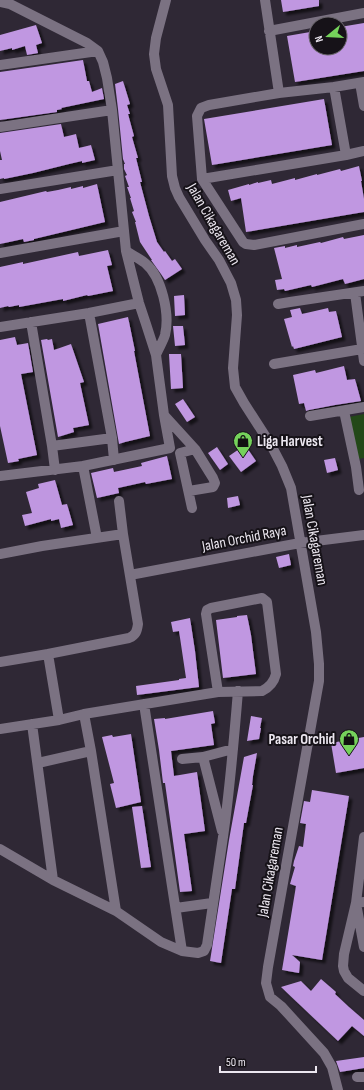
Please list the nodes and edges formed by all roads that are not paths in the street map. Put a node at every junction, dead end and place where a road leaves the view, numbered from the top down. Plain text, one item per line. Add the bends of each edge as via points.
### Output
1 (166, 0) edge
2 (265, 0) edge
3 (0, 2) edge
4 (364, 13) edge
5 (269, 31) junction
6 (98, 51) junction
7 (0, 65) edge
8 (362, 83) edge
9 (334, 87) junction
10 (279, 94) junction
11 (364, 106) edge
12 (112, 110) junction
13 (0, 128) edge
14 (364, 151) edge
15 (346, 155) junction
16 (118, 170) junction
17 (202, 179) junction
18 (0, 189) edge
19 (364, 224) edge
20 (124, 231) junction
21 (126, 251) junction
22 (0, 254) edge
23 (360, 292) edge
24 (139, 303) junction
25 (278, 304) dead end
26 (89, 313) junction
27 (31, 322) junction
28 (0, 327) edge
29 (362, 349) junction
30 (156, 355) junction
31 (364, 360) edge
32 (274, 364) dead end
33 (364, 407) edge
34 (344, 411) junction
35 (164, 414) junction
36 (310, 416) dead end
37 (112, 438) junction
38 (52, 446) junction
39 (170, 448) junction
40 (195, 449) junction
41 (180, 453) junction
42 (114, 460) junction
43 (83, 466) junction
44 (360, 466) edge
45 (55, 470) junction
46 (0, 476) edge
47 (359, 490) dead end
48 (189, 491) junction
49 (119, 501) dead end
50 (192, 508) dead end
51 (123, 534) junction
52 (364, 535) edge
53 (97, 538) junction
54 (300, 543) junction
55 (0, 554) edge
56 (130, 575) junction
57 (48, 654) junction
58 (0, 662) edge
59 (238, 691) junction
60 (218, 692) junction
61 (144, 704) junction
62 (84, 714) junction
63 (58, 720) junction
64 (32, 724) junction
65 (0, 729) edge
66 (234, 749) junction
67 (90, 751) junction
68 (203, 757) junction
69 (182, 759) dead end
70 (38, 763) junction
71 (223, 836) junction
72 (364, 837) edge
73 (0, 848) edge
74 (53, 880) junction
75 (360, 902) edge
76 (212, 903) junction
77 (176, 908) junction
78 (116, 911) junction
79 (364, 947) edge
80 (182, 952) junction
81 (364, 991) edge
82 (338, 1090) edge

1 - 54 street, Jalan Cikagareman via 154,54 156,69 168,105 172,176 179,197 231,283 237,316 233,368 235,387 282,466 291,488
2 - 5 street
3 - 6 street via 10,4
4 - 5 street
5 - 10 street
6 - 7 street
6 - 12 street via 107,78
8 - 9 street
8 - 11 street
9 - 10 street
9 - 15 street
10 - 17 street via 201,108 197,116
12 - 13 street
12 - 16 street
14 - 15 street
15 - 17 street
16 - 18 street
16 - 20 street
17 - 19 street via 246,244 254,245
20 - 21 street
20 - 22 street
21 - 24 street
21 - 30 street via 145,263 153,272 164,300 165,335
23 - 25 street
23 - 29 street
24 - 26 street
24 - 30 street
26 - 27 street
26 - 37 street
27 - 28 street
27 - 38 street
29 - 31 street
29 - 32 street
30 - 35 street
33 - 34 street
34 - 36 street
34 - 44 street
35 - 39 street
35 - 40 street
37 - 38 street
37 - 42 street
38 - 45 street
39 - 41 street
39 - 42 street
40 - 41 street
40 - 48 street via 215,483 213,487
41 - 48 street
42 - 43 street
43 - 45 street
43 - 53 street
44 - 47 street
45 - 46 street
48 - 50 street
49 - 51 street
51 - 53 street
51 - 56 street
52 - 54 street, Jalan Orchid Raya
53 - 55 street
54 - 56 street, Jalan Orchid Raya
54 - 82 street, Jalan Cikagareman via 316,632 319,681 266,984 270,997 324,1053 332,1067
56 - 57 street via 138,624 134,636
57 - 58 street
57 - 63 street
59 - 60 street
59 - 60 street via 262,691 274,681 276,674 267,602 262,598 207,610
59 - 66 street
60 - 61 street
61 - 62 street
61 - 77 street
62 - 63 street
62 - 67 street
63 - 64 street
64 - 65 street
64 - 70 street
66 - 68 street
66 - 71 street
67 - 70 street
67 - 78 street
68 - 69 street
68 - 71 street
70 - 74 street
71 - 76 street
72 - 75 street
73 - 74 street
74 - 78 street
75 - 79 street
75 - 81 street via 344,954 343,966 348,978
76 - 77 street
76 - 80 street via 204,952
77 - 80 street
78 - 80 street via 161,942

